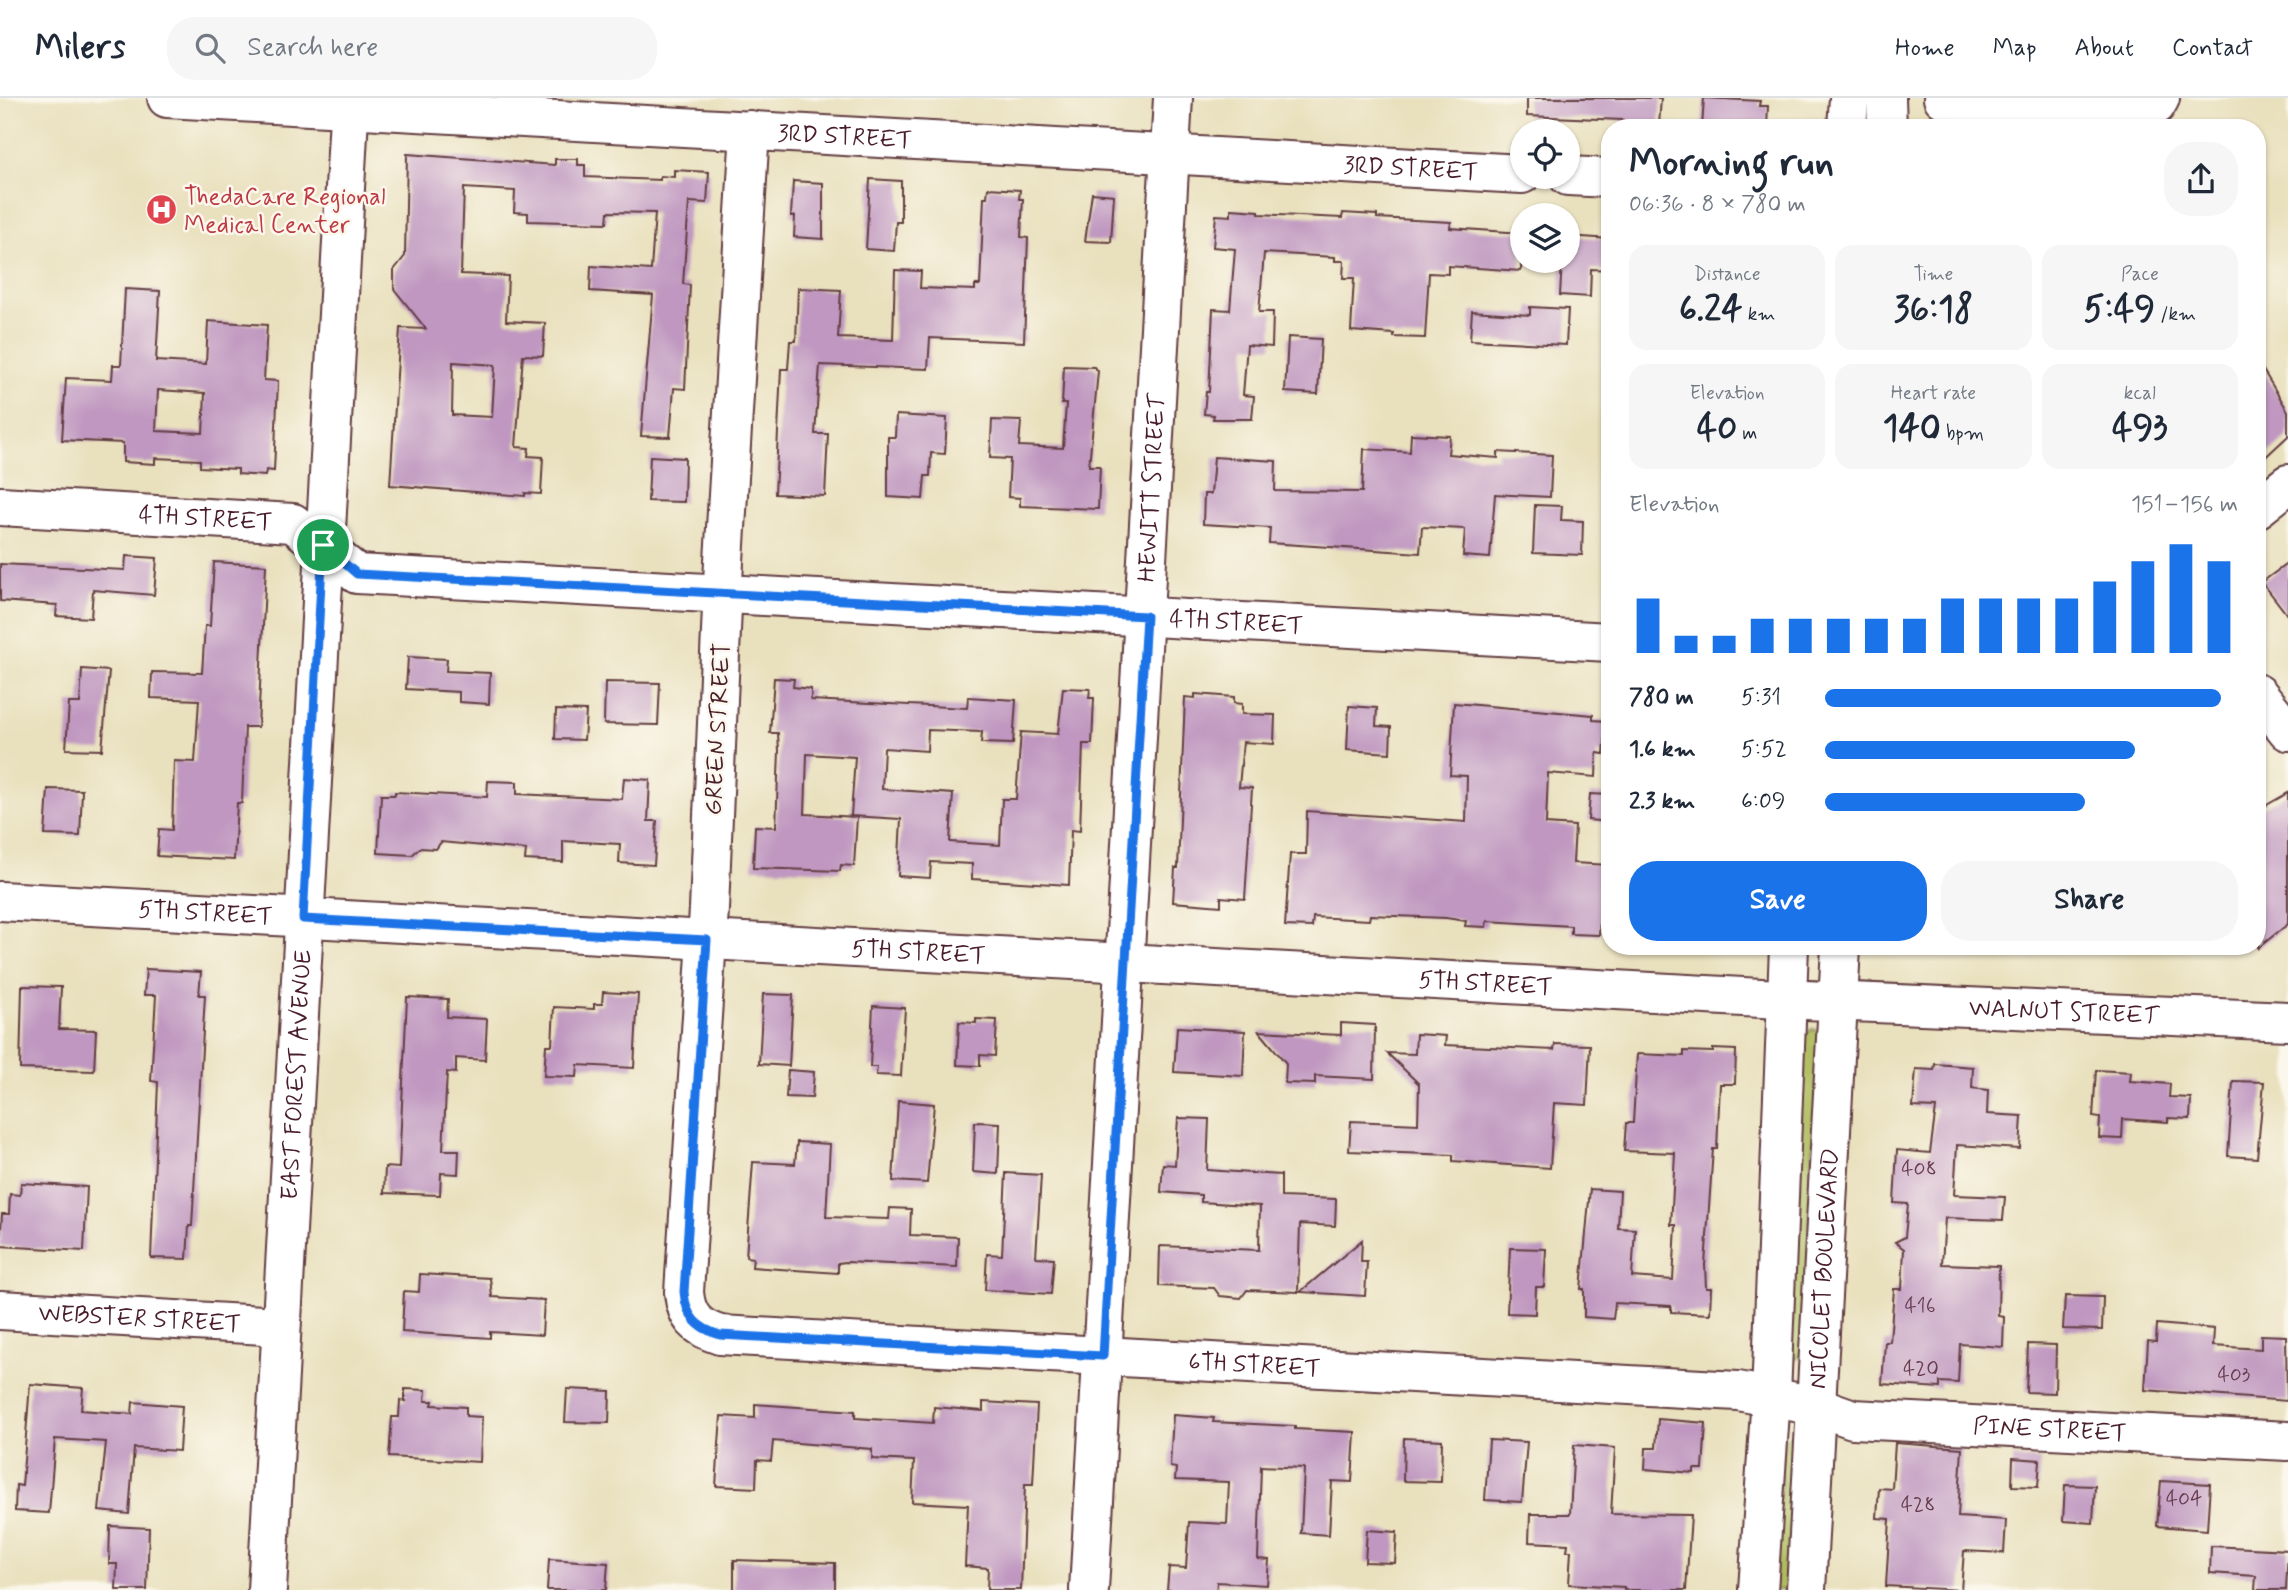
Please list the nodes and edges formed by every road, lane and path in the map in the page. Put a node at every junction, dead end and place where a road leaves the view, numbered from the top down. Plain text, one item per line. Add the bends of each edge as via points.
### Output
1 (167, 98) edge
2 (1173, 98) edge
3 (1849, 98) edge
4 (1886, 98) edge
5 (1943, 98) edge
6 (2160, 98) edge
7 (349, 103) edge
8 (1848, 119) edge
9 (1887, 119) edge
10 (750, 130) junction
11 (1170, 156) junction
12 (1510, 173) edge
13 (1580, 177) edge
14 (1601, 178) edge
15 (2288, 484) edge
16 (2266, 502) edge
17 (0, 506) edge
18 (323, 545) junction
19 (723, 593) junction
20 (1146, 616) junction
21 (1601, 641) edge
22 (2266, 704) edge
23 (2288, 731) edge
24 (0, 901) edge
25 (303, 919) junction
26 (707, 940) junction
27 (1788, 955) edge
28 (1841, 955) edge
29 (1126, 963) junction
30 (1785, 999) junction
31 (1838, 1001) junction
32 (2288, 1021) edge
33 (0, 1310) edge
34 (696, 1324) joint
35 (281, 1326) junction
36 (1103, 1356) junction
37 (1771, 1396) junction
38 (1816, 1406) junction
39 (2288, 1441) edge
40 (267, 1590) edge
41 (1088, 1590) edge
42 (1758, 1590) edge
43 (1806, 1590) edge

1 - 7 street, 3RD STREET
2 - 11 street, HEWITT STREET
3 - 8 street
4 - 9 street
5 - 6 street via 2084,113 2135,111 2156,105
7 - 10 street, 3RD STREET
7 - 18 street, EAST FOREST AVENUE
10 - 11 street, 3RD STREET
10 - 19 street, GREEN STREET
11 - 12 street, 3RD STREET
11 - 20 street, HEWITT STREET
13 - 14 street
15 - 16 street
17 - 18 street, 4TH STREET via 293,523
18 - 19 street, 4TH STREET via 357,574
18 - 25 street, EAST FOREST AVENUE
19 - 20 street, 4TH STREET
19 - 26 street, GREEN STREET
20 - 21 street, 4TH STREET
20 - 29 street, HEWITT STREET
22 - 23 street
24 - 25 street, 5TH STREET
25 - 26 street, 5TH STREET
25 - 35 street, EAST FOREST AVENUE
26 - 29 street, 5TH STREET
26 - 34 street, GREEN STREET via 684,1292 685,1305
27 - 30 street, NICOLET BOULEVARD
28 - 31 street, NICOLET BOULEVARD
29 - 30 street, 5TH STREET
29 - 36 street, HEWITT STREET
30 - 31 street, 5TH STREET
30 - 37 street, NICOLET BOULEVARD
31 - 32 street, WALNUT STREET
31 - 38 street, NICOLET BOULEVARD
33 - 35 street, WEBSTER STREET
34 - 36 street, 6TH STREET via 720,1335
35 - 40 street, EAST FOREST AVENUE
36 - 37 street, 6TH STREET
36 - 41 street, HEWITT STREET
37 - 38 street, 6TH STREET
37 - 42 street, NICOLET BOULEVARD
38 - 39 street, PINE STREET via 1853,1419
38 - 43 street, NICOLET BOULEVARD

